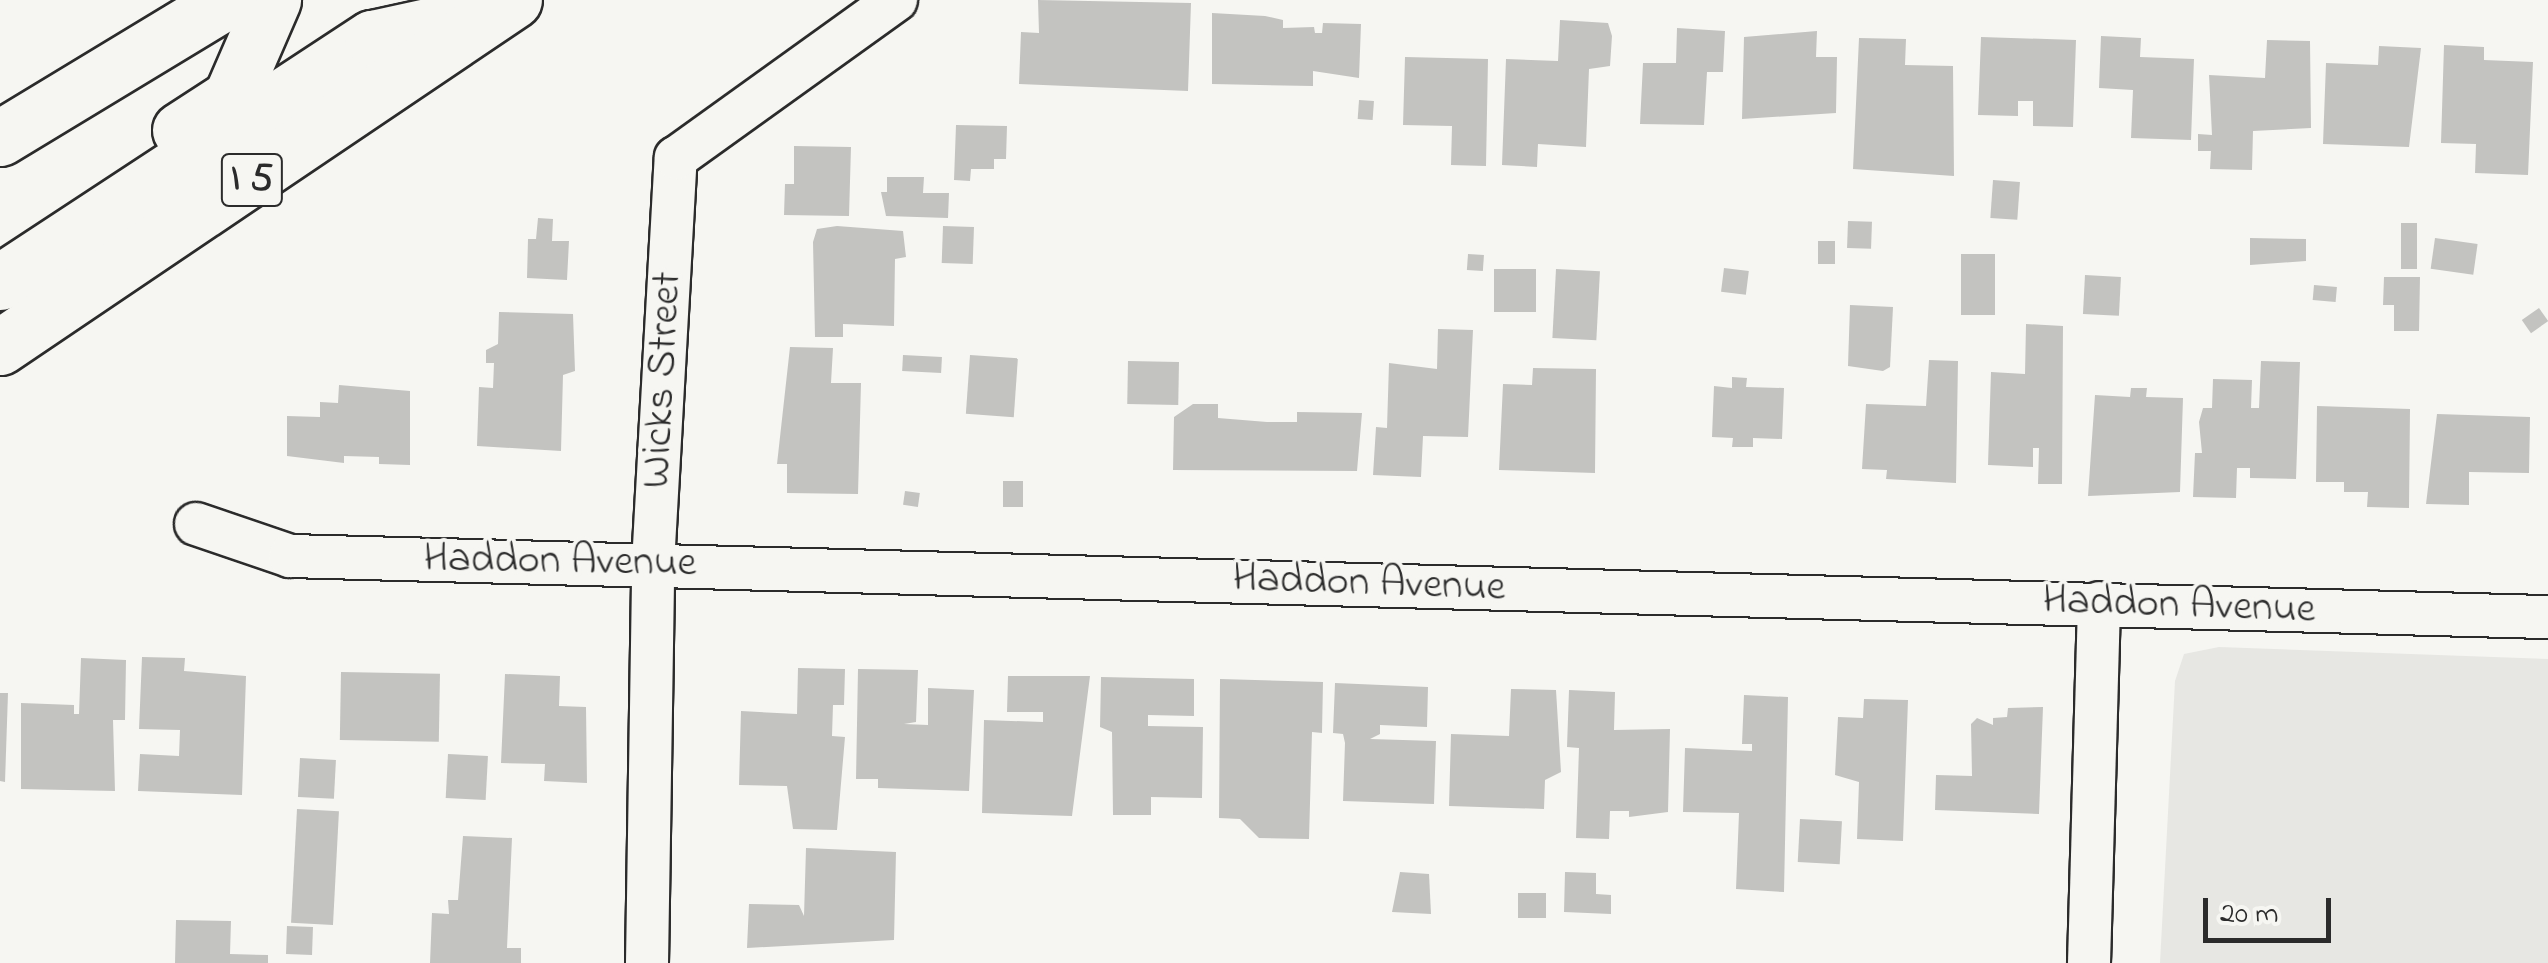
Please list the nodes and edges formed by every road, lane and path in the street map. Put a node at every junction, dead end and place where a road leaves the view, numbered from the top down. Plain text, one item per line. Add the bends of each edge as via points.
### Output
1 (228, 0) edge
2 (274, 0) edge
3 (896, 0) edge
4 (507, 5) edge
5 (0, 138) edge
6 (0, 246) edge
7 (0, 282) edge
8 (0, 346) edge
9 (196, 524) dead end
10 (653, 564) junction
11 (2099, 603) junction
12 (2548, 617) edge
13 (647, 963) edge
14 (2088, 963) edge

1 - 5 highway
2 - 6 highway via 231,97
3 - 10 street, Wicks Street via 676,158
4 - 7 highway via 372,38
4 - 8 highway, I 5
9 - 10 street, Haddon Avenue via 290,556
10 - 11 street, Haddon Avenue
10 - 13 street, Wicks Street
11 - 12 street, Haddon Avenue
11 - 14 street

